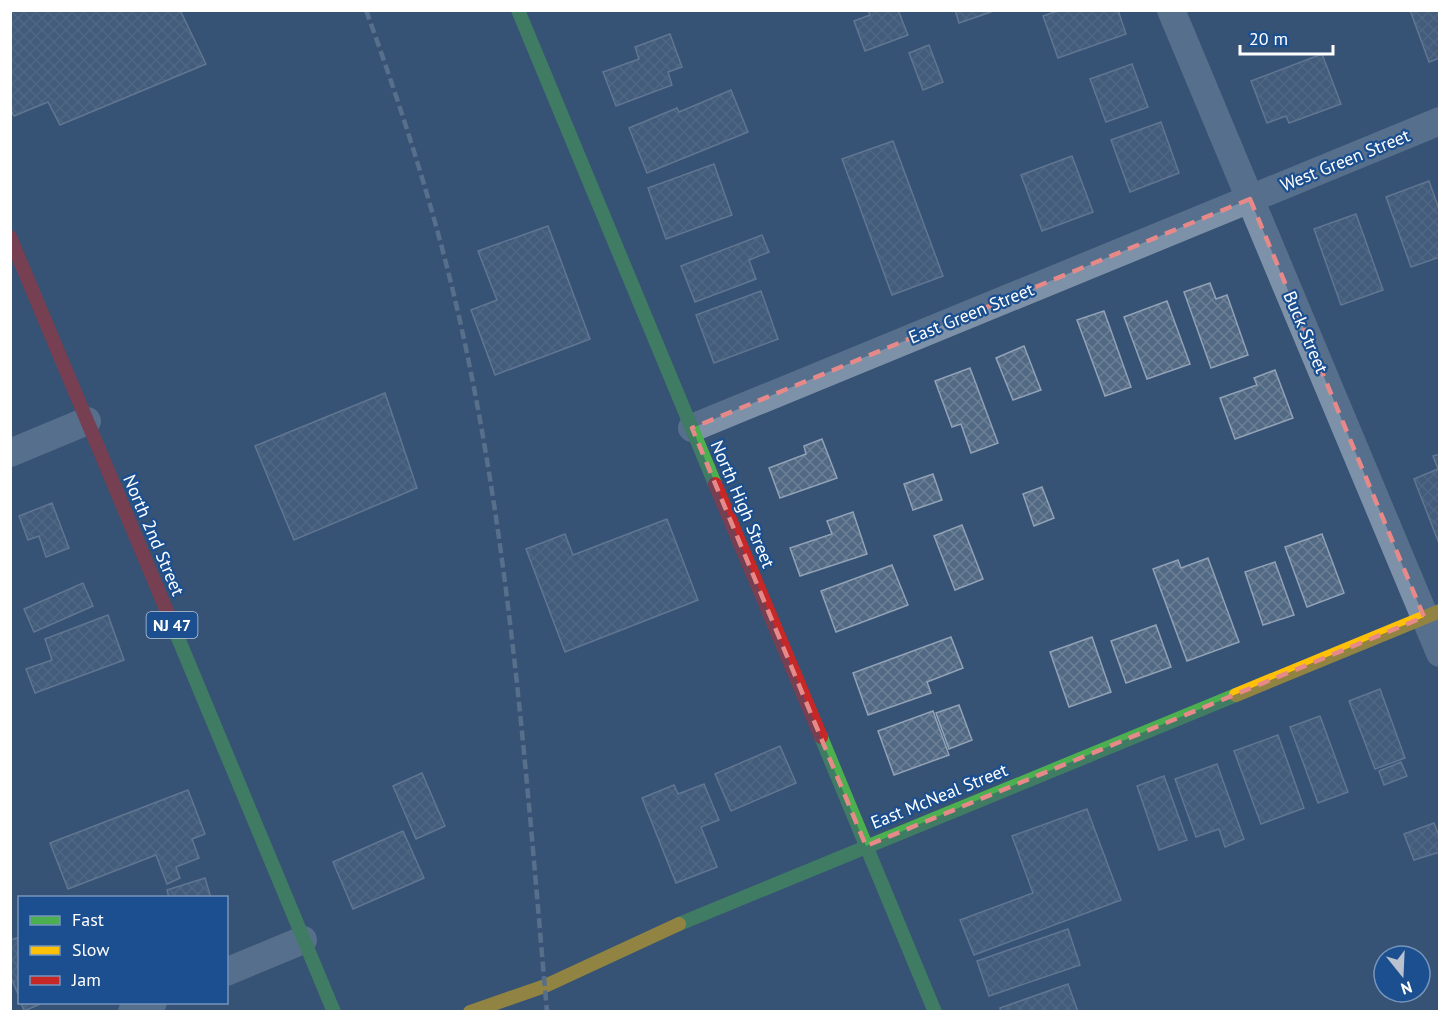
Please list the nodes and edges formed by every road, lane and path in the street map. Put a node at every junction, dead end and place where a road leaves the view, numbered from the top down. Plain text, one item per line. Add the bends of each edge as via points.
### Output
1 (1171, 10) edge
2 (526, 13) edge
3 (1440, 121) edge
4 (1250, 199) junction
5 (10, 237) edge
6 (87, 421) junction
7 (692, 428) junction
8 (10, 453) edge
9 (1432, 614) edge
10 (1440, 654) edge
11 (866, 846) junction
12 (303, 940) junction
13 (228, 971) edge
14 (148, 1004) edge
15 (132, 1011) edge
16 (334, 1011) edge
17 (470, 1011) edge
18 (934, 1011) edge

1 - 4 street, Buck Street
2 - 7 street, North High Street
3 - 4 street, West Green Street
4 - 7 street, East Green Street
4 - 9 street, Buck Street
5 - 6 street, North 2nd Street / NJ 47
6 - 8 street
6 - 12 street, North 2nd Street / NJ 47
7 - 11 street, North High Street
9 - 10 street, Buck Street
9 - 11 street, East McNeal Street
11 - 17 street, East McNeal Street via 646,937 545,986
11 - 18 street, North High Street
12 - 13 street
12 - 16 street, North 2nd Street / NJ 47
14 - 15 street

